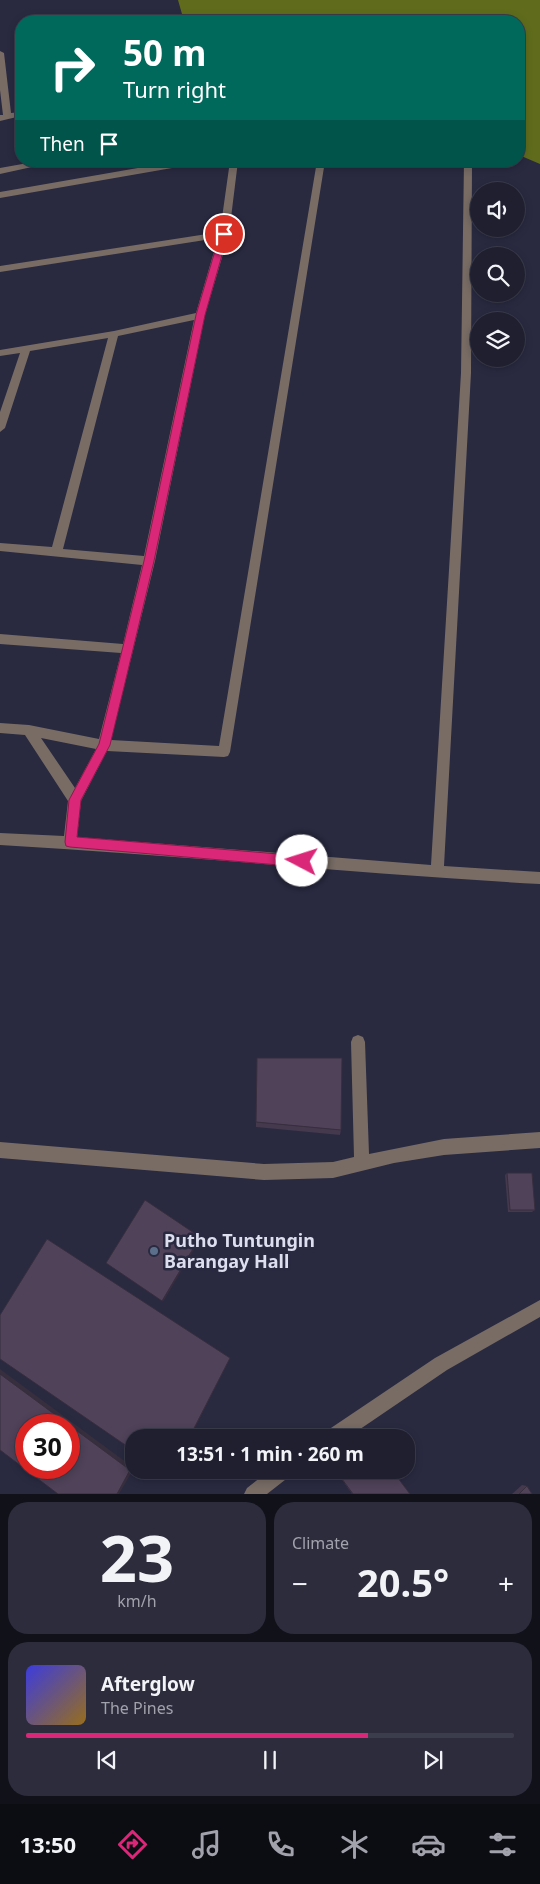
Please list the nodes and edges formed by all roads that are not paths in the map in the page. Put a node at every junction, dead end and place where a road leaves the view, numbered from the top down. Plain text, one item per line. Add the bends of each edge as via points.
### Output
1 (0, 53) edge
2 (4, 117) edge
3 (22, 167) edge
4 (161, 167) edge
5 (233, 167) edge
6 (320, 167) edge
7 (468, 167) edge
8 (0, 171) edge
9 (0, 195) edge
10 (224, 234) junction
11 (0, 269) edge
12 (200, 315) junction
13 (114, 334) junction
14 (26, 349) junction
15 (0, 353) edge
16 (0, 428) edge
17 (0, 547) edge
18 (56, 553) junction
19 (149, 561) junction
20 (0, 639) edge
21 (128, 648) junction
22 (0, 728) edge
23 (29, 730) junction
24 (104, 745) junction
25 (75, 800) junction
26 (0, 839) edge
27 (70, 842) junction
28 (437, 873) junction
29 (540, 878) edge
30 (358, 1042) dead end
31 (540, 1140) edge
32 (0, 1150) edge
33 (362, 1164) junction
34 (540, 1308) edge
35 (344, 1429) edge
36 (272, 1479) edge
37 (253, 1494) edge

1 - 2 street
3 - 8 street
4 - 9 street
5 - 10 street
6 - 24 street via 224,752
7 - 28 street via 466,373
10 - 11 street
10 - 12 street
12 - 13 street
12 - 19 street
13 - 14 street
13 - 18 street
14 - 15 street
14 - 16 street
17 - 18 street
18 - 19 street
19 - 21 street
20 - 21 street
21 - 24 street
22 - 23 street
23 - 24 street
23 - 25 street
24 - 25 street
25 - 27 street
26 - 27 street
27 - 28 street
28 - 29 street
30 - 33 street
31 - 33 street via 444,1147
32 - 33 street via 264,1172 333,1170
34 - 35 street via 442,1364
36 - 37 street

